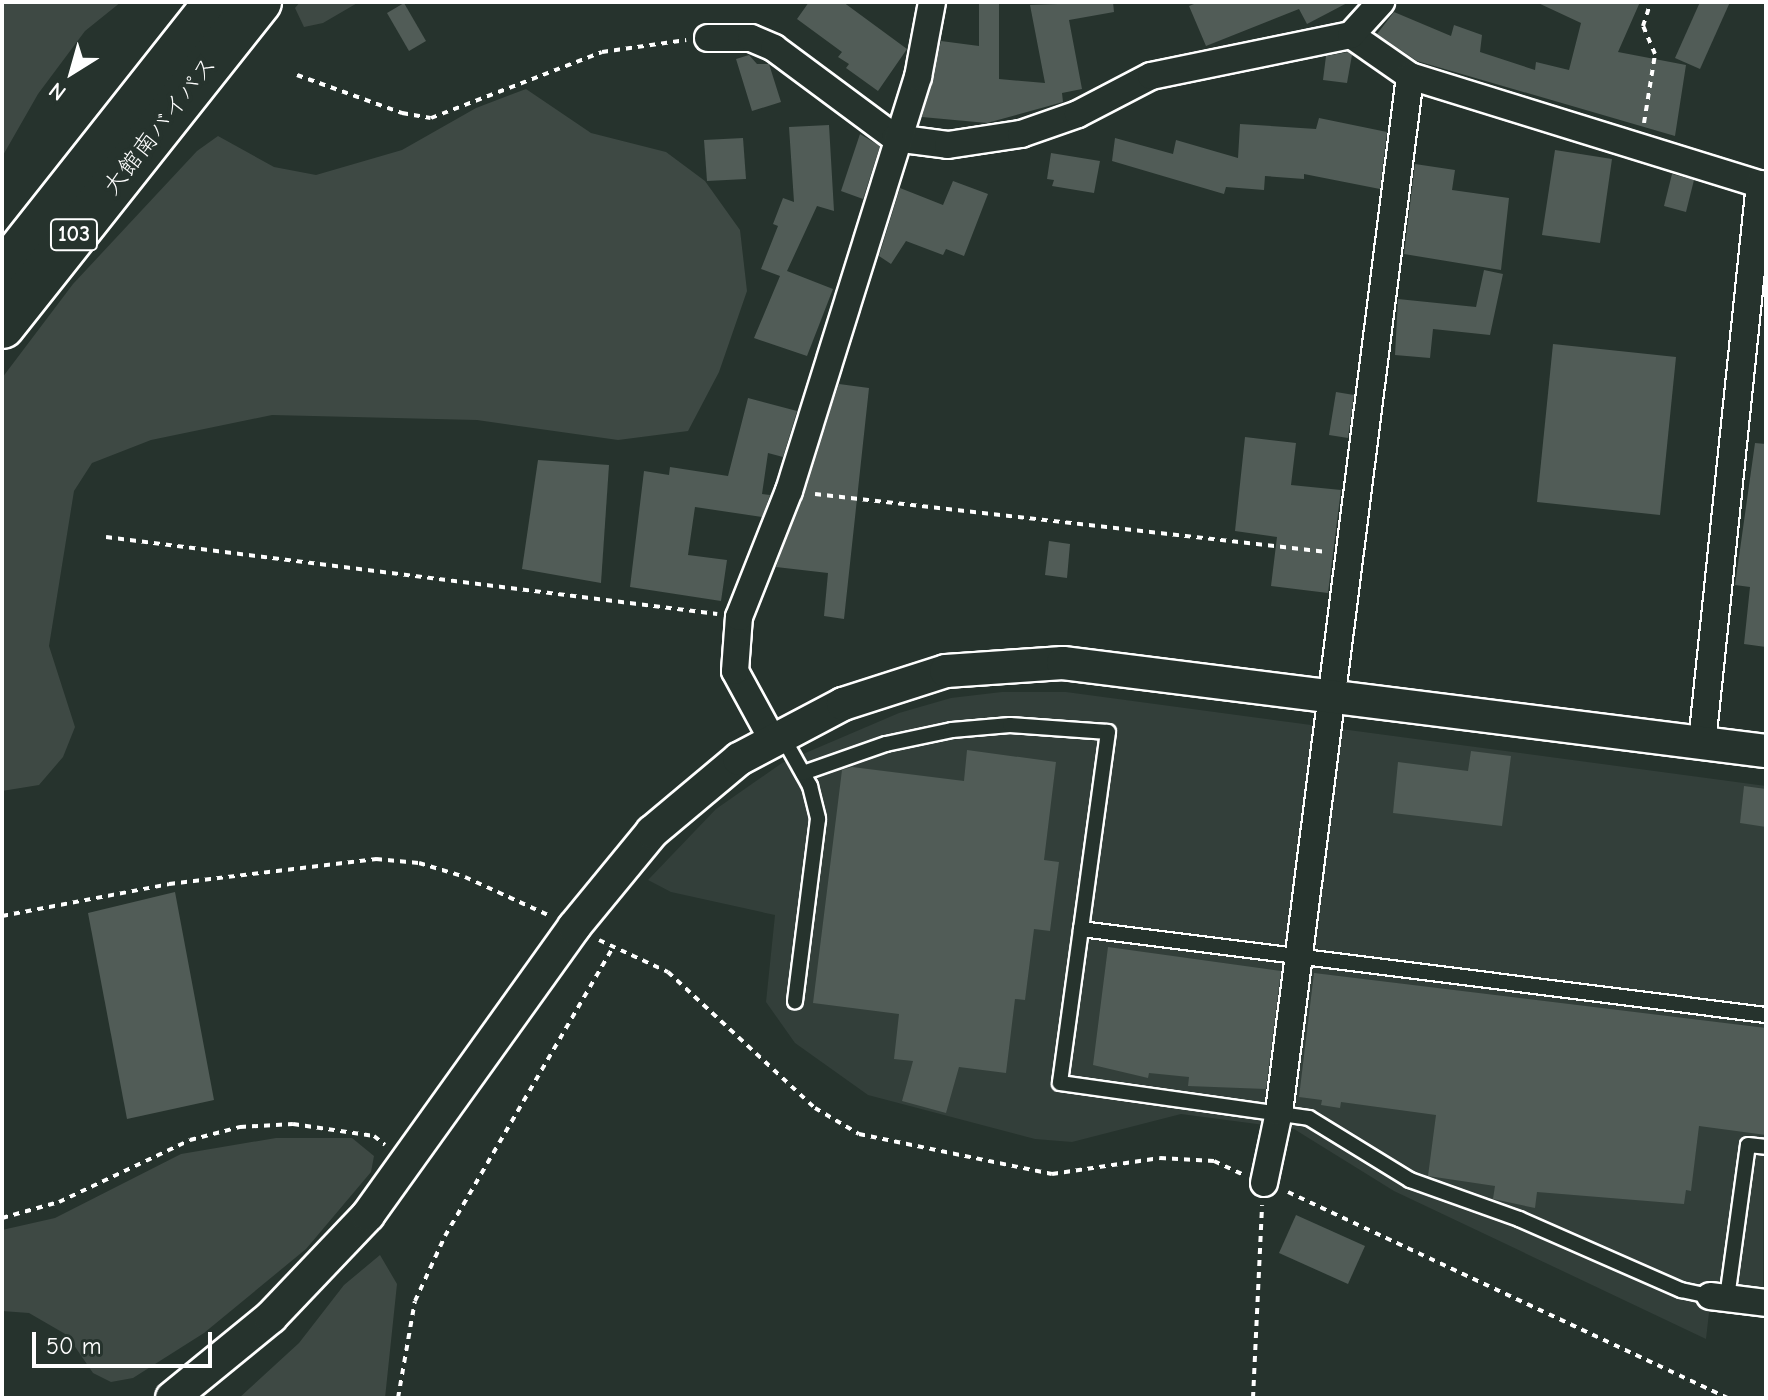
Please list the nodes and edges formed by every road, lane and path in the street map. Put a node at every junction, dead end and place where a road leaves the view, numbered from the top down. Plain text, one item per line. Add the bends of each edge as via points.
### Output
1 (217, 2) edge
2 (259, 2) edge
3 (932, 2) edge
4 (1381, 2) edge
5 (1651, 2) edge
6 (1351, 35) junction
7 (708, 38) joint
8 (297, 75) dead end
9 (1410, 76) junction
10 (132, 135) junction
11 (895, 138) junction
12 (1639, 150) junction
13 (1763, 185) edge
14 (2, 274) edge
15 (2, 326) edge
16 (789, 491) junction
17 (106, 537) dead end
18 (1350, 556) junction
19 (739, 617) junction
20 (1331, 695) junction
21 (776, 736) junction
22 (1702, 743) junction
23 (1766, 751) edge
24 (803, 773) junction
25 (2, 916) edge
26 (574, 927) junction
27 (1081, 929) junction
28 (1298, 956) junction
29 (795, 1002) dead end
30 (1766, 1015) edge
31 (1279, 1112) junction
32 (1766, 1147) edge
33 (408, 1164) junction
34 (1264, 1183) junction
35 (2, 1218) edge
36 (1719, 1297) junction
37 (1766, 1303) edge
38 (172, 1398) edge
39 (398, 1398) edge
40 (1253, 1398) edge
41 (1727, 1398) edge

1 - 10 highway, 大館南バイパス / 103
2 - 10 highway, 大館南バイパス / 103
3 - 11 street via 918,77
4 - 6 street
5 - 12 path via 1643,26 1655,54
6 - 9 street
6 - 11 street via 1151,76 1078,114 1021,134 948,145
7 - 8 path via 602,52 431,118 402,113
7 - 11 street via 751,38 774,48
9 - 12 street
9 - 18 street
10 - 14 highway, 大館南バイパス / 103
10 - 15 highway, 大館南バイパス / 103
11 - 16 street
12 - 13 street
13 - 22 street
16 - 18 path
16 - 19 street
17 - 19 path
18 - 20 street
19 - 21 street via 735,671
20 - 21 street via 1074,664 980,667 876,691
20 - 22 street
20 - 28 street
21 - 24 lane
21 - 26 street via 712,779 652,832
22 - 23 street
24 - 27 lane via 886,744 952,730 1010,725 1108,732
24 - 29 lane via 818,819
25 - 26 path via 169,884 376,859 419,863 465,877
26 - 33 street
27 - 28 lane
27 - 31 lane via 1060,1083
28 - 30 lane
28 - 31 street
31 - 34 street
31 - 36 lane via 1309,1118 1410,1180 1519,1219 1681,1290
32 - 36 lane via 1748,1145
33 - 35 path via 374,1136 293,1124 240,1127 177,1145 59,1202
33 - 38 street via 332,1256 271,1317
34 - 39 path via 1214,1161 1160,1158 1052,1174 859,1134 815,1108 668,972 613,947 445,1236 415,1301
34 - 40 path
34 - 41 path via 1319,1204
36 - 37 street

